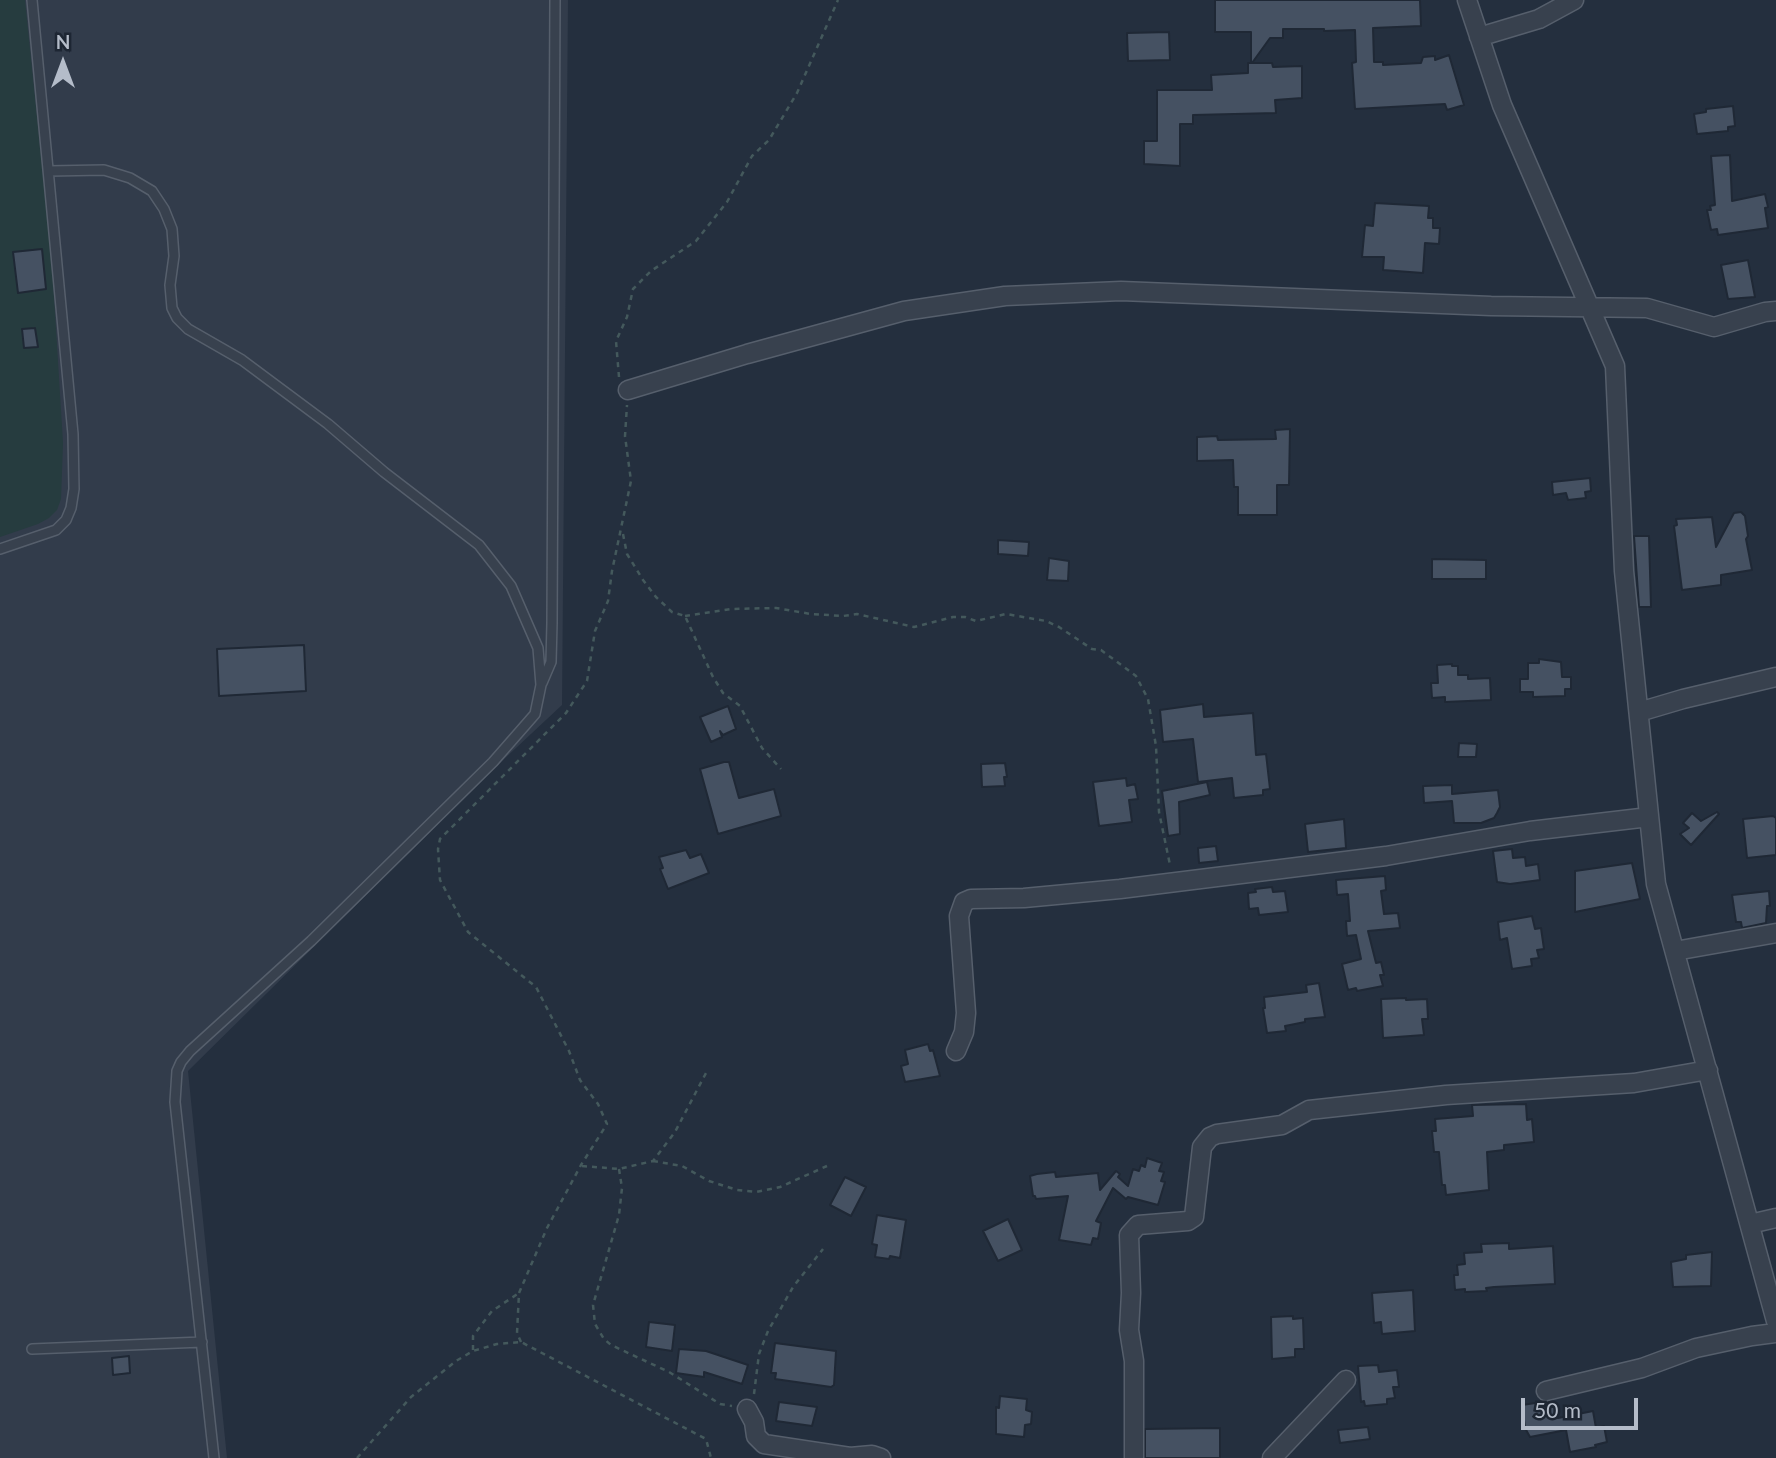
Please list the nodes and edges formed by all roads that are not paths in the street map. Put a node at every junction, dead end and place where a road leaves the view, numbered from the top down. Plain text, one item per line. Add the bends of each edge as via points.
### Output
1 (32, 0) edge
2 (555, 0) edge
3 (1466, 0) edge
4 (1574, 0) edge
5 (1479, 37) junction
6 (49, 172) junction
7 (1589, 306) junction
8 (1776, 311) edge
9 (628, 390) dead end
10 (0, 549) edge
11 (1776, 677) edge
12 (541, 685) junction
13 (1639, 712) junction
14 (1649, 817) junction
15 (1776, 933) edge
16 (1675, 951) junction
17 (956, 1051) dead end
18 (1708, 1070) junction
19 (1776, 1218) edge
20 (1750, 1224) junction
21 (1776, 1321) edge
22 (1776, 1333) edge
23 (202, 1342) junction
24 (32, 1349) dead end
25 (1346, 1380) dead end
26 (1546, 1391) dead end
27 (747, 1409) road end
28 (850, 1457) edge
29 (214, 1458) edge
30 (881, 1458) edge
31 (1134, 1458) edge
32 (1272, 1458) edge

1 - 6 lane
2 - 12 lane via 552,624 551,662
3 - 5 street
4 - 5 street via 1539,19
5 - 7 street via 1502,105
6 - 10 lane via 74,489 66,520 55,530
6 - 12 lane via 104,170 152,191 172,229 170,285 177,318 307,408 479,545 512,586 538,648
7 - 8 street via 1647,308 1714,327
7 - 9 street via 1121,290 1006,296 904,311
7 - 13 street via 1615,366 1624,570
11 - 13 street
12 - 23 lane via 535,714 493,762 181,1062 175,1102
13 - 14 street
14 - 16 street via 1656,884
14 - 17 street via 1530,831 1386,856 964,902 959,929 966,1013
15 - 16 street
16 - 18 street
18 - 20 street
18 - 31 street via 1634,1083 1446,1095 1309,1110 1282,1125 1210,1137 1202,1147 1194,1217 1138,1225 1129,1235
19 - 20 street
20 - 21 street
22 - 26 street via 1696,1348 1643,1368
23 - 24 lane
23 - 29 lane
25 - 32 street
27 - 28 street via 756,1436 764,1444
28 - 30 street

